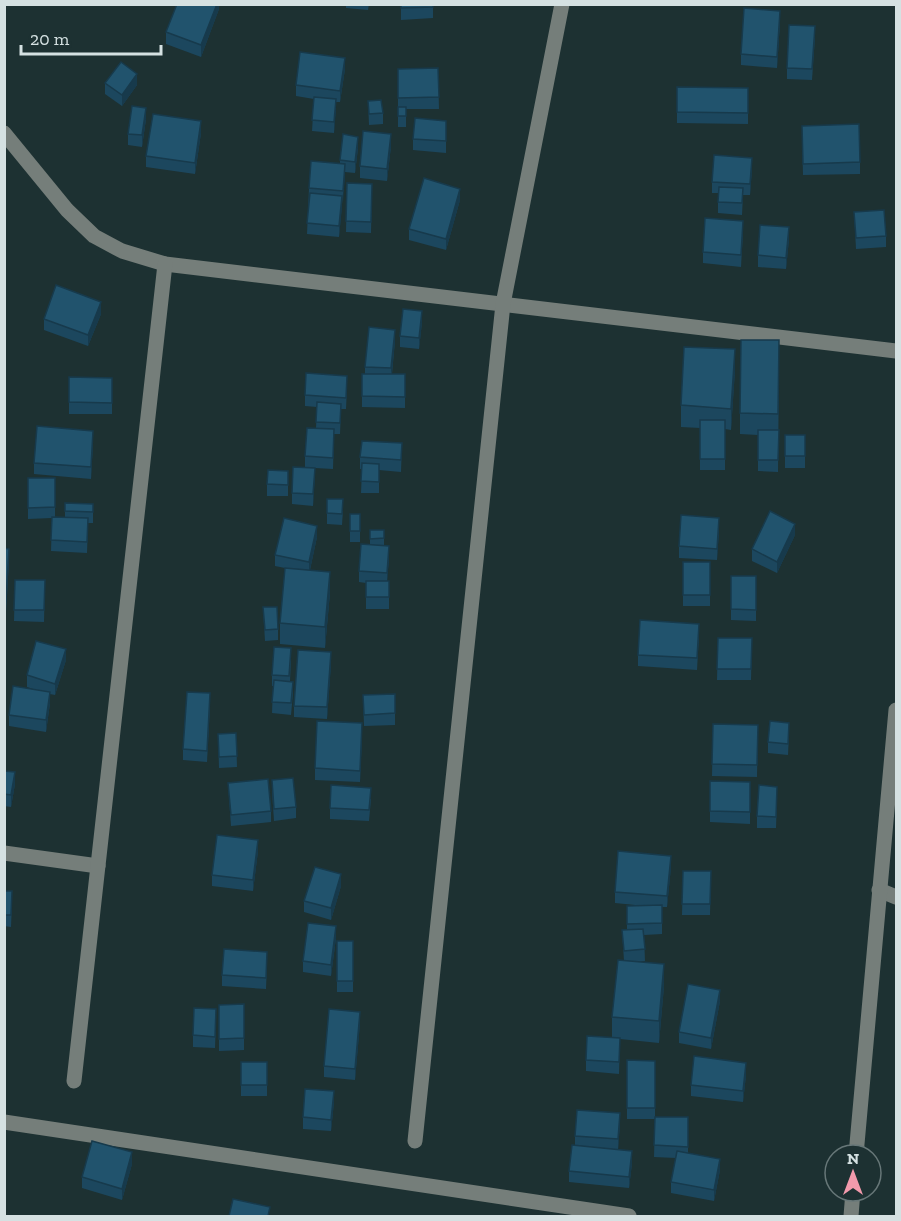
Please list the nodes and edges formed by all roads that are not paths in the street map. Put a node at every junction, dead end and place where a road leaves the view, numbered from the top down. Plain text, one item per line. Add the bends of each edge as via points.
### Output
1 (562, 4) edge
2 (4, 133) edge
3 (165, 264) junction
4 (502, 304) junction
5 (897, 351) edge
6 (897, 710) edge
7 (4, 853) edge
8 (98, 866) junction
9 (879, 890) junction
10 (897, 897) edge
11 (74, 1082) dead end
12 (4, 1122) edge
13 (415, 1141) dead end
14 (857, 1143) edge
15 (629, 1216) edge

1 - 4 street
2 - 3 street via 67,210 94,236 122,251
3 - 4 street
3 - 8 street
4 - 5 street
4 - 13 street
6 - 9 street
7 - 8 street
8 - 11 street
9 - 10 street
9 - 14 street
12 - 15 street

